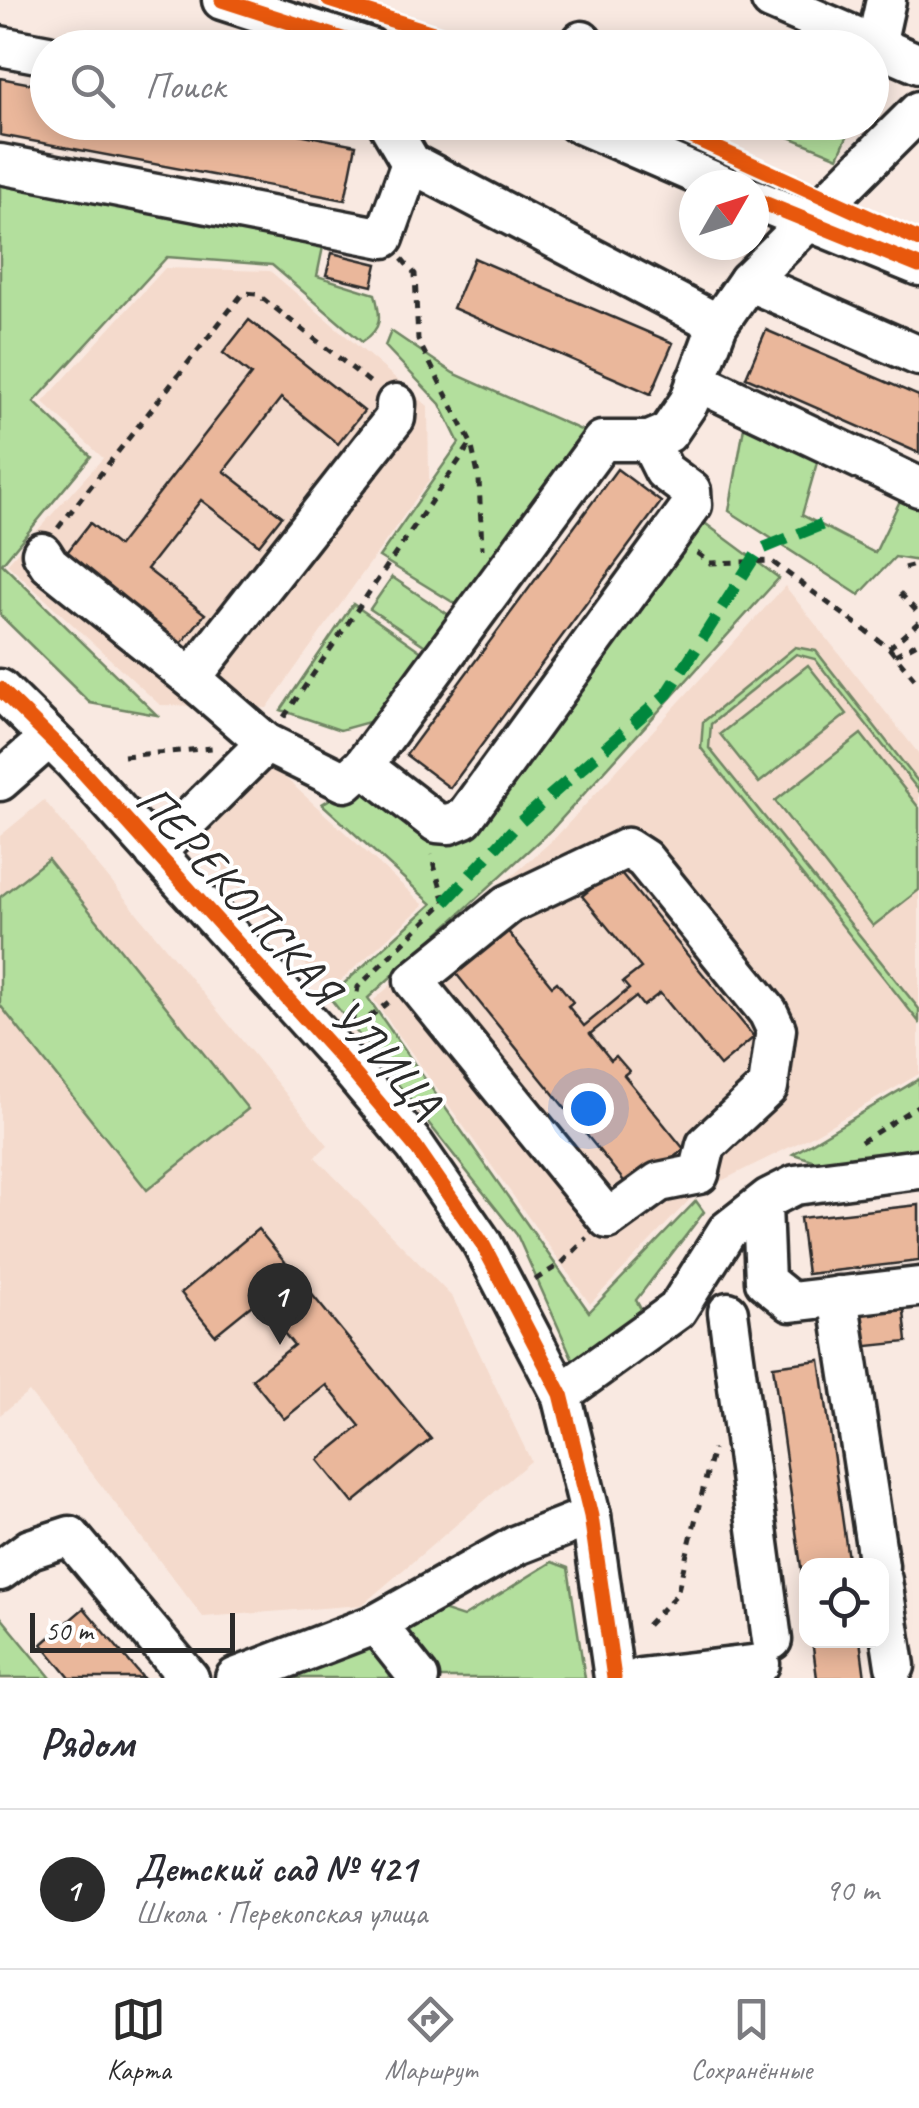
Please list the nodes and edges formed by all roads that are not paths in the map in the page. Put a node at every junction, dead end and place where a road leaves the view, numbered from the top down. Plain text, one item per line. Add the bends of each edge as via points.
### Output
1 (222, 0) edge
2 (771, 0) edge
3 (886, 0) edge
4 (368, 30) edge
5 (839, 30) edge
6 (879, 30) edge
7 (0, 46) edge
8 (889, 51) edge
9 (30, 52) edge
10 (919, 64) edge
11 (919, 111) edge
12 (398, 140) edge
13 (618, 140) edge
14 (411, 163) junction
15 (0, 164) edge
16 (687, 170) edge
17 (769, 205) edge
18 (808, 222) junction
19 (919, 266) edge
20 (748, 281) junction
21 (718, 324) junction
22 (919, 356) edge
23 (696, 382) junction
24 (396, 404) road end
25 (649, 441) junction
26 (919, 487) edge
27 (42, 553) road end
28 (191, 678) junction
29 (0, 689) edge
30 (49, 738) junction
31 (266, 744) junction
32 (362, 766) junction
33 (0, 780) edge
34 (155, 853) junction
35 (704, 1157) junction
36 (919, 1169) edge
37 (762, 1206) junction
38 (723, 1240) junction
39 (919, 1287) edge
40 (688, 1291) junction
41 (838, 1296) junction
42 (791, 1302) junction
43 (728, 1312) junction
44 (561, 1394) junction
45 (591, 1516) junction
46 (878, 1558) edge
47 (0, 1571) edge
48 (376, 1624) junction
49 (889, 1626) edge
50 (895, 1666) dead end
51 (189, 1678) edge
52 (235, 1678) edge
53 (420, 1678) edge
54 (614, 1678) edge
55 (640, 1678) edge

1 - 4 street
2 - 5 street
3 - 6 street
7 - 9 street
8 - 10 street
11 - 18 street
12 - 14 street
13 - 16 street
14 - 15 street via 384,238
14 - 21 street
17 - 18 street
18 - 19 street
18 - 20 street
20 - 21 street
20 - 22 street
21 - 23 street
23 - 25 street via 668,434
23 - 26 street
24 - 28 street via 395,418
25 - 32 street via 602,441
25 - 32 street via 664,471 692,491 692,505 464,818 437,822
27 - 28 street
28 - 31 street
29 - 30 street, ПЕРЕКОПСКАЯ УЛИЦА
30 - 33 street
30 - 34 street, ПЕРЕКОПСКАЯ УЛИЦА
31 - 32 street via 344,782
31 - 34 street
34 - 44 street, ПЕРЕКОПСКАЯ УЛИЦА via 415,1146 500,1274
35 - 35 street via 606,1218 414,981 509,904 618,850 636,850 774,1021 768,1087
35 - 38 street
36 - 37 street via 796,1185
37 - 38 street
37 - 42 street via 765,1280
38 - 40 street
39 - 41 street
40 - 43 street
40 - 44 street via 677,1310
41 - 42 street
41 - 46 street
42 - 43 street via 754,1313
43 - 55 street via 766,1652
44 - 45 street, ПЕРЕКОПСКАЯ УЛИЦА
45 - 48 street via 517,1546
45 - 54 street, ПЕРЕКОПСКАЯ УЛИЦА
47 - 51 street via 30,1549 70,1536
48 - 52 street
48 - 53 street
49 - 50 street

